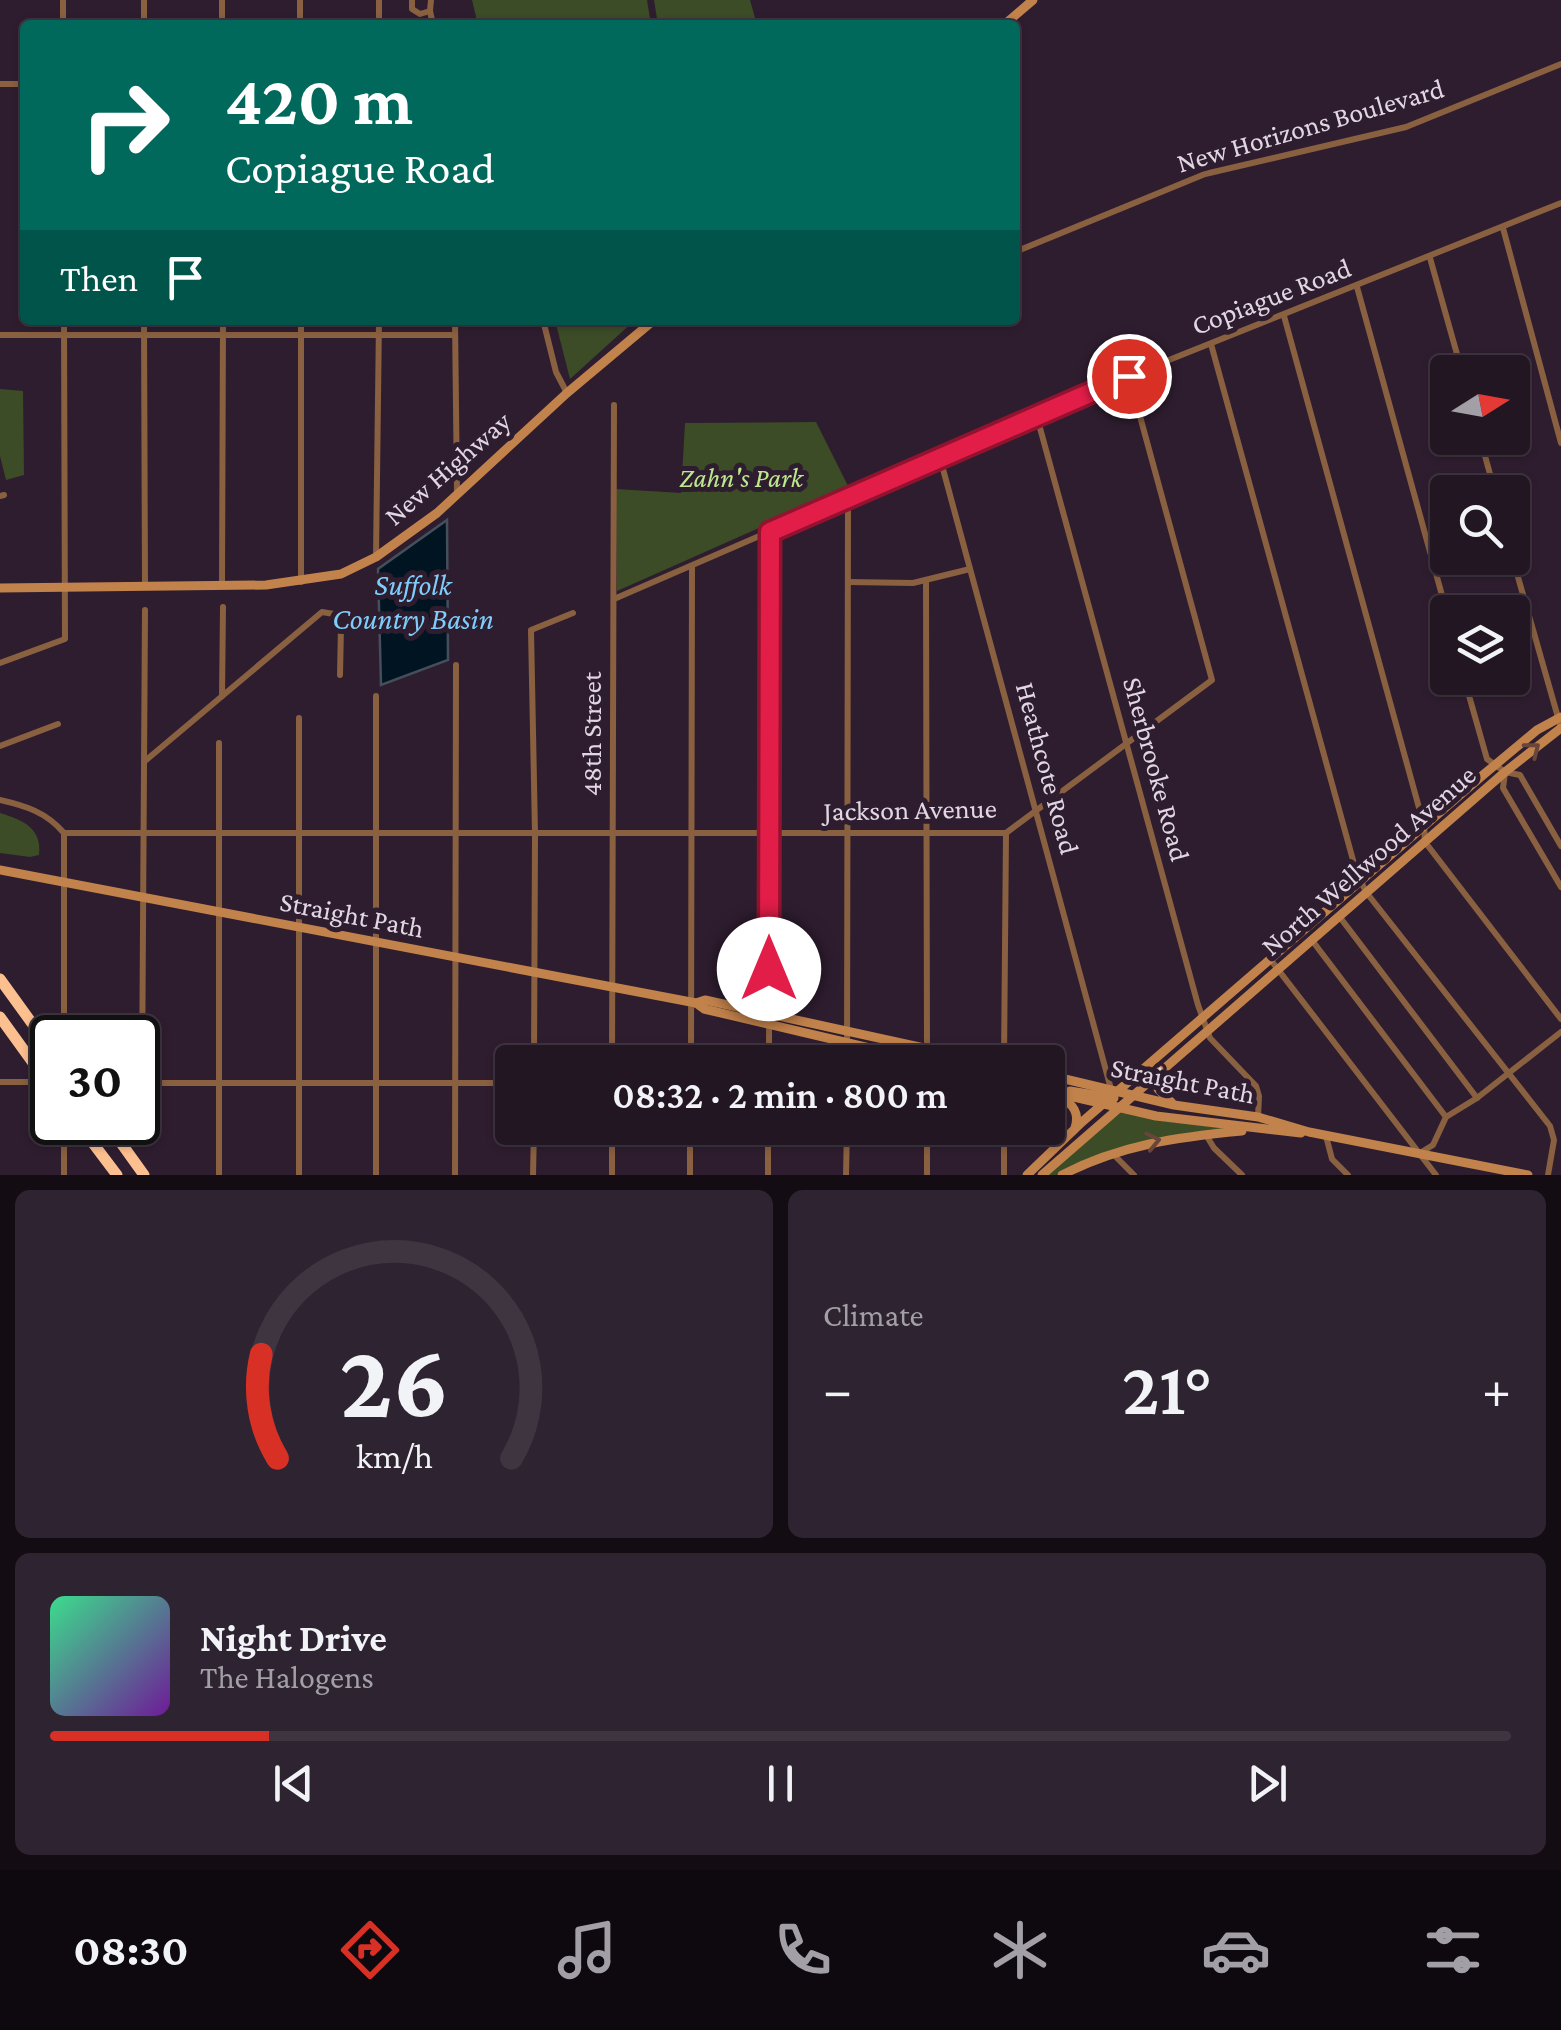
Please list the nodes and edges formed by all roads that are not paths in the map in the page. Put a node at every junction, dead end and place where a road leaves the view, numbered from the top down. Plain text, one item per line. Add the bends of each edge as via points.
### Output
1 (412, 0) edge
2 (431, 0) edge
3 (1033, 0) edge
4 (430, 10) junction
5 (432, 20) edge
6 (1010, 20) edge
7 (1561, 64) edge
8 (1561, 203) edge
9 (1503, 228) junction
10 (1020, 250) edge
11 (1430, 258) junction
12 (1358, 286) junction
13 (1284, 316) junction
14 (64, 325) edge
15 (144, 325) edge
16 (223, 325) edge
17 (302, 325) edge
18 (379, 325) edge
19 (455, 325) edge
20 (543, 325) edge
21 (648, 325) edge
22 (0, 335) edge
23 (64, 335) junction
24 (144, 335) junction
25 (223, 335) junction
26 (302, 335) junction
27 (379, 336) junction
28 (455, 336) junction
29 (1210, 344) junction
30 (1457, 355) edge
31 (1129, 376) junction
32 (567, 393) junction
33 (614, 405) dead end
34 (1037, 417) junction
35 (1561, 443) edge
36 (940, 458) junction
37 (457, 494) junction
38 (848, 499) junction
39 (770, 532) junction
40 (376, 557) junction
41 (692, 567) junction
42 (970, 569) junction
43 (1518, 575) edge
44 (926, 581) junction
45 (302, 582) junction
46 (848, 582) junction
47 (222, 585) junction
48 (145, 586) junction
49 (65, 587) junction
50 (0, 588) edge
51 (1442, 595) edge
52 (614, 600) junction
53 (223, 607) dead end
54 (145, 610) dead end
55 (574, 613) dead end
56 (0, 663) edge
57 (456, 666) dead end
58 (340, 675) dead end
59 (1469, 695) edge
60 (222, 696) junction
61 (376, 696) dead end
62 (299, 718) dead end
63 (1560, 721) edge
64 (58, 724) dead end
65 (219, 743) dead end
66 (1126, 743) junction
67 (0, 746) edge
68 (144, 762) junction
69 (1495, 765) junction
70 (1505, 772) junction
71 (0, 800) edge
72 (1036, 811) junction
73 (1424, 826) junction
74 (64, 832) junction
75 (376, 833) junction
76 (456, 833) junction
77 (535, 833) junction
78 (613, 833) junction
79 (692, 833) junction
80 (769, 833) junction
81 (847, 833) junction
82 (926, 833) junction
83 (1006, 833) junction
84 (144, 834) junction
85 (219, 834) junction
86 (300, 834) junction
87 (1425, 842) junction
88 (1561, 846) edge
89 (0, 870) edge
90 (1361, 881) junction
91 (64, 882) junction
92 (1561, 887) edge
93 (1366, 892) junction
94 (143, 897) junction
95 (219, 910) junction
96 (1338, 915) junction
97 (300, 927) junction
98 (1311, 939) junction
99 (376, 942) junction
100 (456, 956) junction
101 (1270, 960) junction
102 (1277, 969) junction
103 (534, 972) junction
104 (0, 979) edge
105 (612, 985) junction
106 (693, 1002) junction
107 (64, 1015) edge
108 (141, 1015) edge
109 (0, 1017) edge
110 (769, 1019) junction
111 (1561, 1020) edge
112 (30, 1021) edge
113 (1205, 1024) junction
114 (846, 1031) junction
115 (1561, 1032) edge
116 (0, 1035) edge
117 (14, 1036) junction
118 (847, 1043) junction
119 (534, 1045) edge
120 (612, 1045) edge
121 (692, 1045) edge
122 (768, 1045) edge
123 (855, 1045) edge
124 (912, 1045) edge
125 (926, 1045) edge
126 (1004, 1045) edge
127 (30, 1057) edge
128 (1157, 1072) junction
129 (1508, 1073) junction
130 (1065, 1081) edge
131 (0, 1082) edge
132 (30, 1083) edge
133 (160, 1083) edge
134 (219, 1083) junction
135 (300, 1083) junction
136 (376, 1083) junction
137 (455, 1083) junction
138 (495, 1083) edge
139 (1065, 1093) edge
140 (1131, 1096) junction
141 (1477, 1098) junction
142 (1113, 1099) junction
143 (1065, 1102) edge
144 (1174, 1105) junction
145 (1258, 1117) junction
146 (1446, 1117) junction
147 (1074, 1129) junction
148 (1260, 1129) junction
149 (1308, 1132) junction
150 (1206, 1134) junction
151 (1326, 1135) junction
152 (64, 1145) edge
153 (94, 1145) edge
154 (118, 1145) edge
155 (122, 1145) edge
156 (534, 1145) edge
157 (612, 1145) edge
158 (690, 1145) edge
159 (768, 1145) edge
160 (846, 1145) edge
161 (927, 1145) edge
162 (1004, 1145) edge
163 (1112, 1153) junction
164 (1419, 1154) junction
165 (133, 1160) junction
166 (1046, 1172) edge
167 (64, 1175) edge
168 (116, 1175) edge
169 (144, 1175) edge
170 (219, 1175) edge
171 (300, 1175) edge
172 (376, 1175) edge
173 (455, 1175) edge
174 (534, 1175) edge
175 (612, 1175) edge
176 (690, 1175) edge
177 (768, 1175) edge
178 (846, 1175) edge
179 (927, 1175) edge
180 (1004, 1175) edge
181 (1027, 1175) edge
182 (1062, 1175) edge
183 (1134, 1175) edge
184 (1242, 1175) edge
185 (1348, 1175) edge
186 (1436, 1175) edge
187 (1528, 1175) edge
188 (1548, 1175) edge

1 - 4 street via 417,14
2 - 4 street
3 - 6 main road
4 - 5 street
7 - 10 street, New Horizons Boulevard via 1406,128 1206,174
8 - 9 street, Copiague Road
9 - 11 street, Copiague Road
9 - 35 street
11 - 12 street, Copiague Road
11 - 30 street
12 - 13 street, Copiague Road
12 - 51 street
13 - 29 street, Copiague Road
13 - 73 street
14 - 23 street
15 - 24 street
16 - 25 street
17 - 26 street
18 - 27 street
19 - 28 street
20 - 32 street
21 - 32 main road, New Highway
22 - 23 street
23 - 24 street
23 - 49 street
24 - 25 street
24 - 48 street
25 - 26 street
25 - 47 street
26 - 27 street
26 - 45 street
27 - 28 street
27 - 40 street
28 - 37 street
29 - 31 street, Copiague Road
29 - 90 street
31 - 34 street, Copiague Road
31 - 66 street, Jackson Avenue via 1212,680
32 - 37 main road, New Highway
33 - 52 street, 48th Street
34 - 36 street, Copiague Road
34 - 66 street, Sherbrooke Road
36 - 38 street, Copiague Road
36 - 42 street, Heathcote Road
37 - 40 main road, New Highway
38 - 39 street, Copiague Road
38 - 46 street
39 - 41 street, Copiague Road
39 - 80 street
40 - 45 main road, New Highway
41 - 52 street, Copiague Road
41 - 79 street
42 - 44 street
42 - 72 street, Heathcote Road
43 - 63 street
44 - 46 street
44 - 82 street
45 - 47 main road, New Highway
46 - 81 street
47 - 48 main road, New Highway
48 - 49 main road, New Highway
49 - 50 main road, New Highway
49 - 56 street via 65,639
52 - 78 street, 48th Street
53 - 60 street
54 - 68 street
55 - 77 street via 531,630
57 - 76 street
58 - 60 street via 341,626 334,614 322,612
59 - 69 street via 1487,760
60 - 68 street
61 - 75 street
62 - 86 street
63 - 69 main road, North Wellwood Avenue
70 -> 63 main road, North Wellwood Avenue
64 - 67 street
65 - 85 street
66 - 72 street, Jackson Avenue
66 - 113 street, Sherbrooke Road
68 - 84 street
69 - 70 street
69 - 73 main road, North Wellwood Avenue
70 - 87 main road, North Wellwood Avenue
70 - 88 street via 1520,775
70 - 92 street via 1502,788
71 - 74 street via 51,818
72 - 83 street, Jackson Avenue
72 - 142 street, Heathcote Road
73 - 87 street
73 - 90 main road, North Wellwood Avenue
74 - 84 street, Jackson Avenue
74 - 91 street
75 - 76 street, Jackson Avenue
75 - 86 street, Jackson Avenue
75 - 99 street
76 - 77 street, Jackson Avenue
76 - 100 street
77 - 78 street, Jackson Avenue
77 - 103 street
78 - 79 street, Jackson Avenue
78 - 105 street, 48th Street
79 - 80 street, Jackson Avenue
79 - 106 street
80 - 81 street, Jackson Avenue
80 - 110 street
81 - 82 street, Jackson Avenue
81 - 114 street
82 - 83 street, Jackson Avenue
82 - 125 street
83 - 126 street
84 - 85 street, Jackson Avenue
84 - 94 street
85 - 86 street, Jackson Avenue
85 - 95 street
86 - 97 street
87 - 93 main road, North Wellwood Avenue
87 - 111 street
89 - 91 main road, Straight Path
90 - 93 street
90 - 101 main road, North Wellwood Avenue
91 - 94 main road, Straight Path
91 - 107 street
93 - 96 main road, North Wellwood Avenue
93 - 129 street
94 - 95 main road, Straight Path
94 - 108 street
95 - 97 main road, Straight Path
95 - 134 street
96 - 98 main road, North Wellwood Avenue
96 - 141 street
97 - 99 main road, Straight Path
97 - 135 street
98 - 102 main road, North Wellwood Avenue
98 - 146 street
99 - 100 main road, Straight Path
99 - 136 street
100 - 103 main road, Straight Path
100 - 137 street
101 - 102 street
101 - 113 main road, North Wellwood Avenue
102 - 113 main road, North Wellwood Avenue
102 - 164 street
103 - 105 main road, Straight Path
103 - 119 street
104 - 112 highway
105 - 106 main road, Straight Path
105 - 120 street, 48th Street
106 - 110 main road, Straight Path
106 - 121 street
109 - 117 highway
110 - 114 main road, Straight Path
110 - 118 main road, Straight Path
110 - 122 street
113 - 128 main road
113 - 142 main road
113 - 145 street, Sherbrooke Road via 1210,1038 1256,1086
114 - 118 street
114 - 124 main road, Straight Path
115 - 129 street
116 - 117 highway
117 - 127 highway
118 - 123 main road, Straight Path
128 - 140 main road
128 - 144 main road via 1158,1089
129 - 141 street
129 - 188 street via 1554,1132
130 - 142 main road, Straight Path
131 - 132 street
133 - 134 street
134 - 135 street
134 - 170 street
135 - 136 street
135 - 171 street
136 - 137 street
136 - 172 street
137 - 138 street
137 - 173 street
139 - 142 main road, Straight Path
140 - 142 main road
140 - 144 main road, Straight Path
141 - 146 street
142 - 147 main road
142 - 148 main road, Straight Path via 1169,1118
142 - 166 main road
143 - 147 main road via 1075,1109
144 - 145 main road, Straight Path
145 - 149 main road, Straight Path
146 - 164 street via 1433,1145
147 - 181 main road
148 - 149 main road, Straight Path
148 - 150 main road
149 - 151 main road, Straight Path
163 -> 150 main road
150 - 184 street
151 - 164 main road, Straight Path
151 - 185 street via 1332,1159
152 - 167 street
153 - 168 highway
154 - 165 highway
155 - 165 highway
156 - 174 street
157 - 175 street
158 - 176 street
159 - 177 street
160 - 178 street
161 - 179 street
162 - 180 street
163 - 182 main road
163 - 183 street
164 - 186 street
164 - 187 main road, Straight Path
165 - 169 highway

